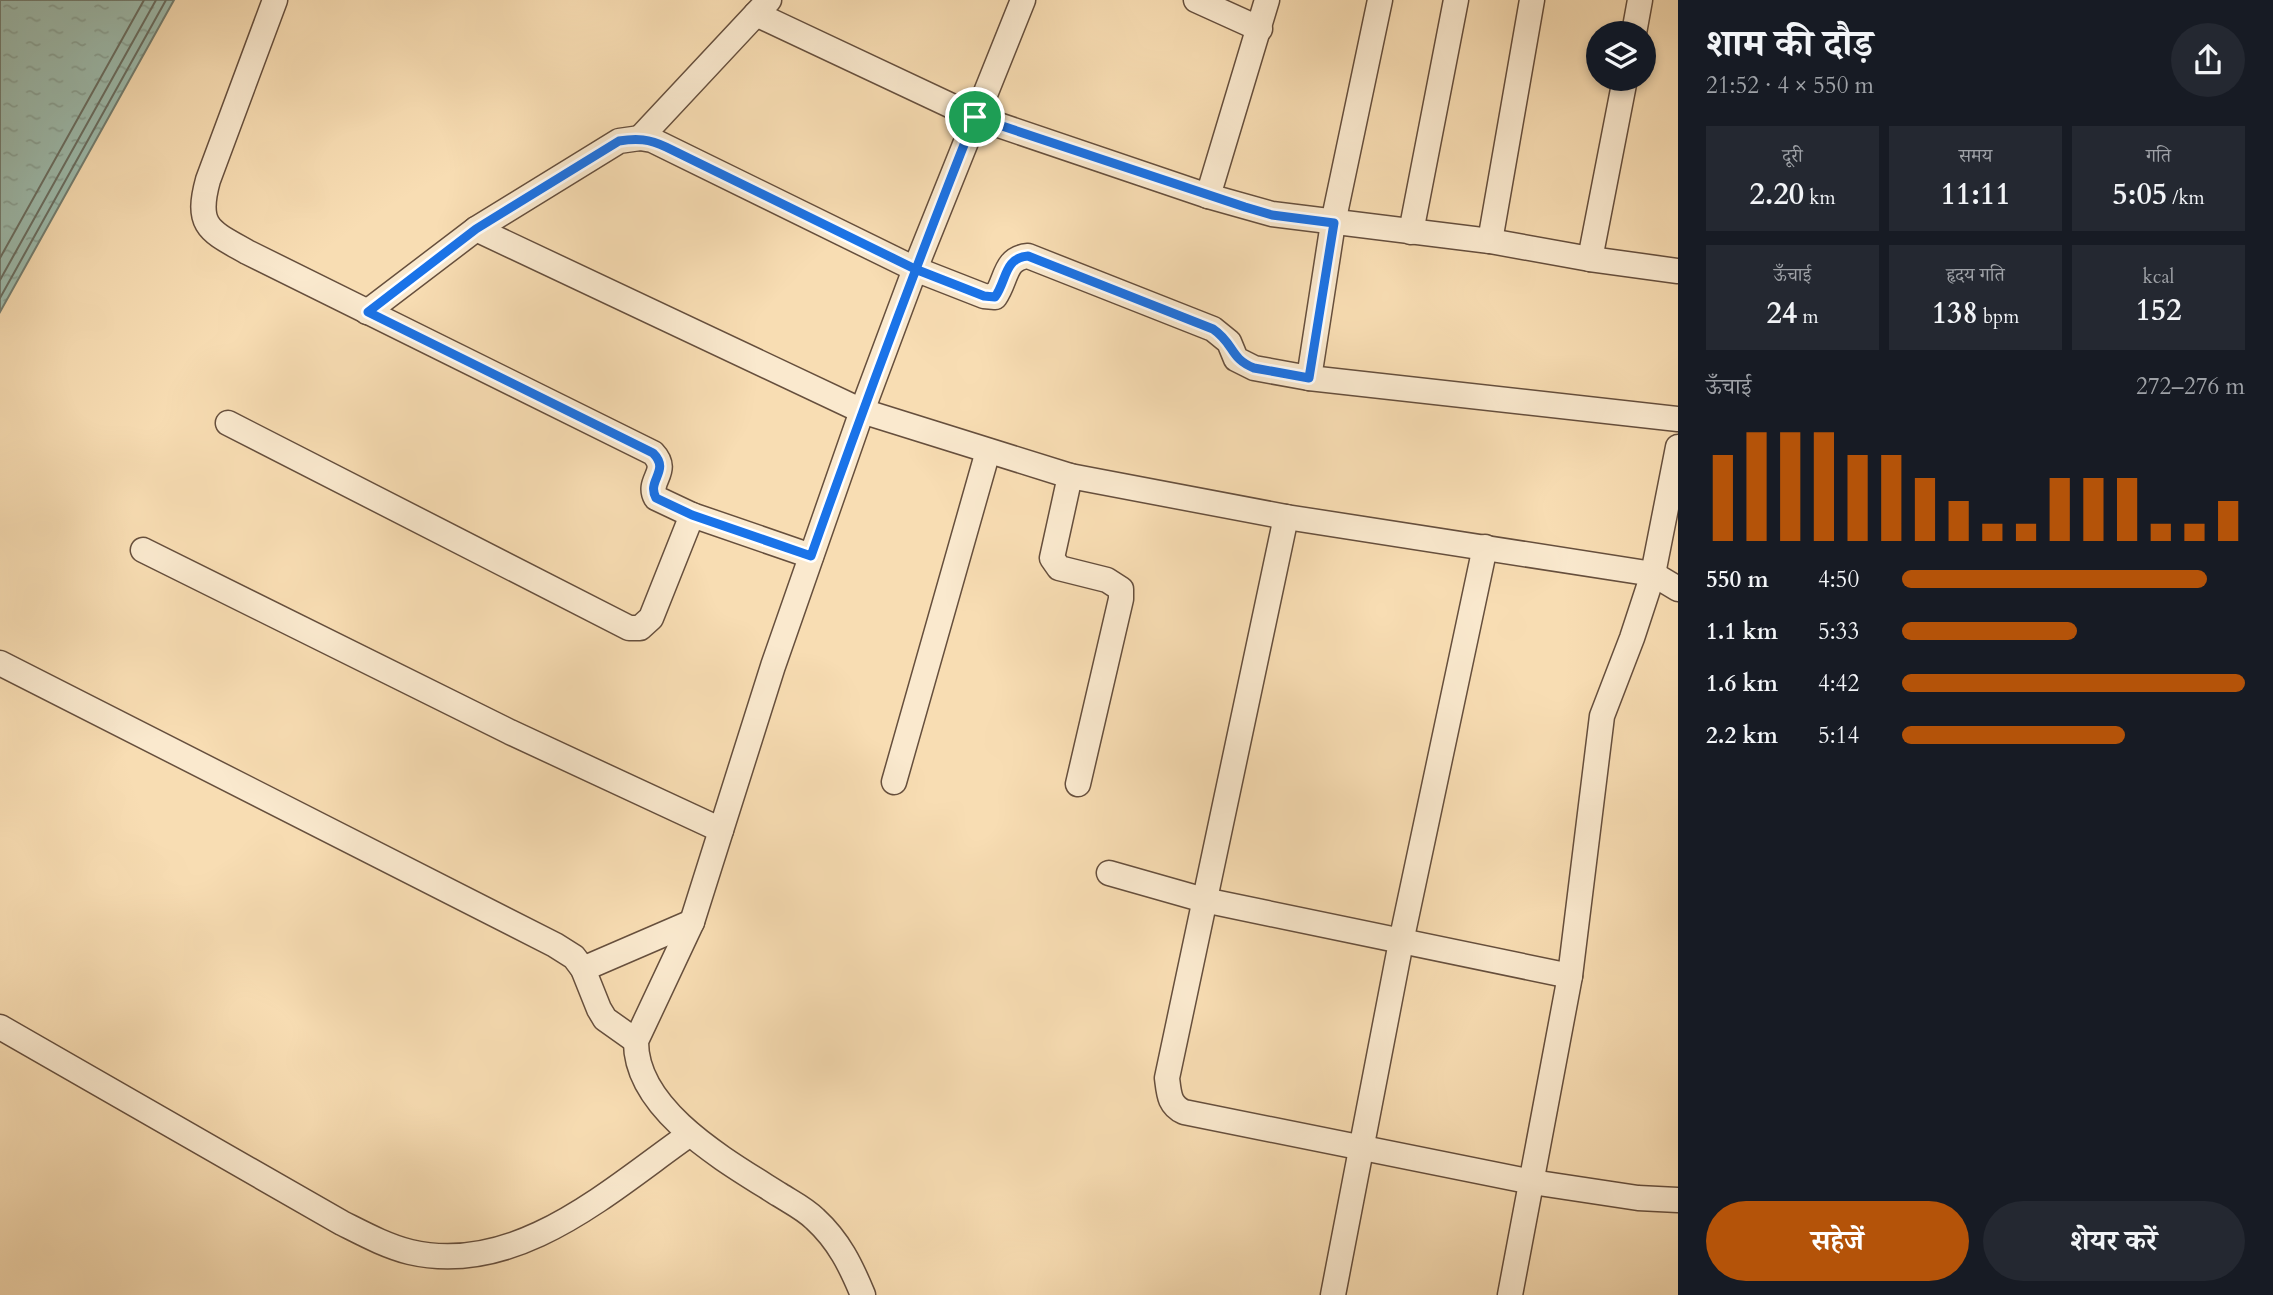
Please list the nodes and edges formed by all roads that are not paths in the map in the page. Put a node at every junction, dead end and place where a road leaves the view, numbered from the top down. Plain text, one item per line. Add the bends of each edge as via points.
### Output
1 (275, 0) edge
2 (1023, 0) edge
3 (1196, 0) edge
4 (1267, 0) edge
5 (1380, 0) edge
6 (1456, 0) edge
7 (1532, 0) edge
8 (1640, 0) edge
9 (763, 7) edge
10 (1636, 21) edge
11 (1260, 29) junction
12 (1623, 91) edge
13 (975, 117) junction
14 (640, 138) junction
15 (1208, 195) junction
16 (1334, 223) junction
17 (476, 229) junction
18 (1411, 232) junction
19 (1490, 242) junction
20 (1590, 259) junction
21 (915, 269) junction
22 (1678, 271) edge
23 (368, 312) junction
24 (1309, 378) junction
25 (862, 411) junction
26 (1678, 419) edge
27 (228, 423) dead end
28 (1678, 447) edge
29 (988, 451) junction
30 (1070, 476) junction
31 (692, 515) junction
32 (1286, 517) junction
33 (1485, 547) junction
34 (143, 550) dead end
35 (811, 556) junction
36 (1653, 573) junction
37 (1678, 589) edge
38 (0, 663) edge
39 (894, 782) dead end
40 (1078, 784) dead end
41 (721, 830) junction
42 (1109, 873) dead end
43 (1204, 900) junction
44 (692, 922) junction
45 (1401, 942) junction
46 (583, 969) junction
47 (1570, 976) junction
48 (0, 1027) edge
49 (636, 1041) junction
50 (691, 1134) junction
51 (1361, 1148) junction
52 (1532, 1182) junction
53 (1678, 1200) edge
54 (863, 1295) edge
55 (1333, 1295) edge
56 (1510, 1295) edge

1 - 23 street via 208,180 204,217 214,233
2 - 13 street
3 - 11 street
4 - 11 street
5 - 16 street
6 - 18 street
7 - 19 street
8 - 10 street
9 - 13 street
9 - 14 street
11 - 15 street
12 - 20 street
13 - 15 street
13 - 21 street
14 - 17 street via 619,141
14 - 21 street
15 - 16 street via 1272,215
16 - 18 street
16 - 24 street
17 - 23 street
17 - 25 street
18 - 19 street
19 - 20 street
20 - 22 street
21 - 24 street via 995,297 1009,265 1028,256 1213,329 1246,365
21 - 25 street
23 - 31 street via 653,453 661,468 653,486 656,498
24 - 26 street
25 - 29 street
25 - 35 street
27 - 31 street via 629,628 640,628 651,618
28 - 36 street
29 - 30 street
29 - 39 street
30 - 32 street
30 - 40 street via 1052,558 1059,569 1107,580 1121,589
31 - 35 street
32 - 33 street
32 - 43 street
33 - 36 street
33 - 45 street
34 - 41 street via 510,732
35 - 41 street
36 - 37 street
36 - 47 street via 1602,716
38 - 46 street via 555,945
41 - 44 street
42 - 43 street
43 - 45 street
43 - 51 street via 1167,1078 1175,1108
44 - 46 street
44 - 49 street
45 - 47 street
45 - 51 street
46 - 49 street via 605,1019
47 - 52 street
48 - 50 street via 342,1223 411,1252 456,1256 529,1240 571,1218
49 - 50 street via 641,1073
50 - 54 street via 813,1217 845,1254
51 - 52 street
51 - 55 street
52 - 53 street
52 - 56 street

